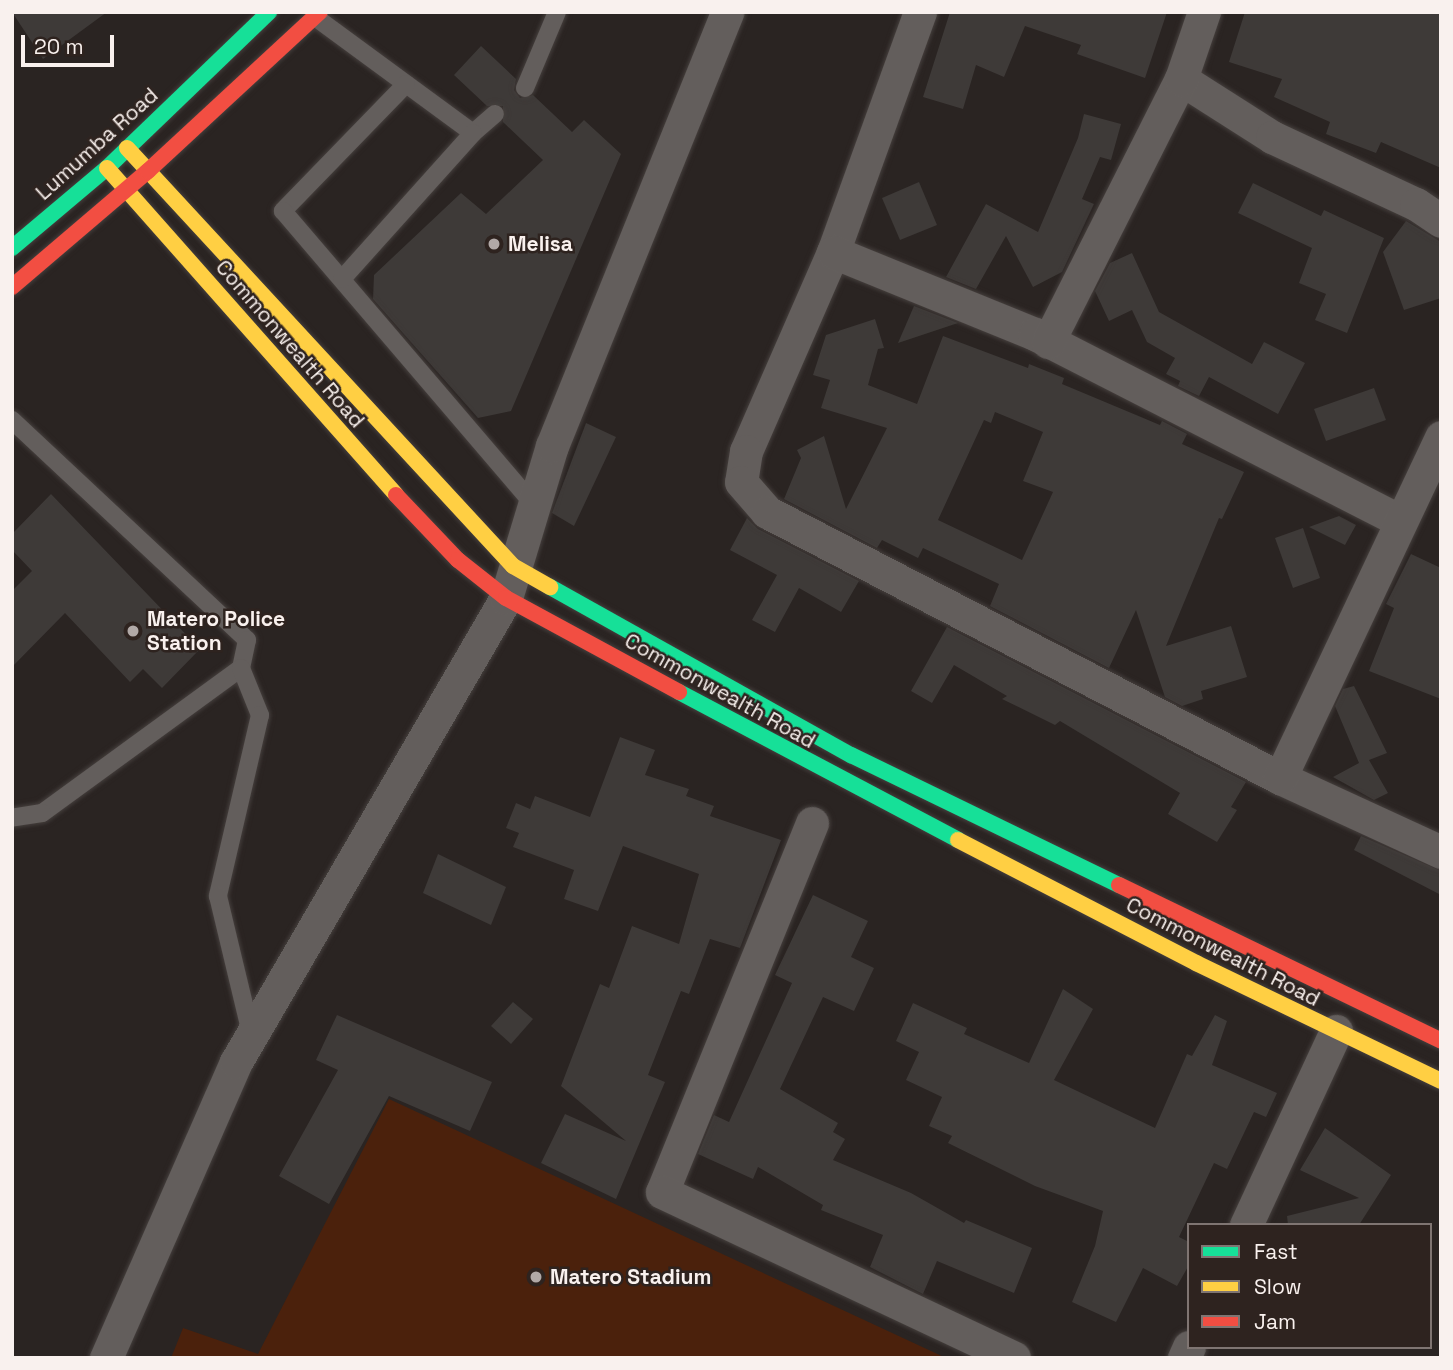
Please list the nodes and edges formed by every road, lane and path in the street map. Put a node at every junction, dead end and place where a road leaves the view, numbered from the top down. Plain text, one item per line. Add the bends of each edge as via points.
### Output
1 (269, 12) edge
2 (557, 12) edge
3 (727, 12) edge
4 (920, 12) edge
5 (1204, 12) edge
6 (317, 14) edge
7 (1181, 79) junction
8 (407, 84) junction
9 (526, 88) dead end
10 (495, 114) dead end
11 (473, 133) junction
12 (127, 148) junction
13 (107, 168) junction
14 (148, 171) junction
15 (126, 190) junction
16 (1441, 221) edge
17 (12, 248) edge
18 (833, 252) junction
19 (342, 279) junction
20 (12, 287) edge
21 (1048, 342) junction
22 (12, 420) edge
23 (1441, 437) edge
24 (533, 504) junction
25 (1398, 520) junction
26 (509, 582) junction
27 (241, 668) junction
28 (1280, 778) junction
29 (12, 818) edge
30 (812, 823) dead end
31 (1441, 852) edge
32 (1336, 1031) junction
33 (251, 1036) junction
34 (1441, 1041) edge
35 (1441, 1081) edge
36 (1247, 1223) edge
37 (106, 1358) edge
38 (1014, 1358) edge

1 - 12 main road, Lumumba Road
2 - 9 lane
3 - 24 street via 552,446
4 - 18 street
5 - 7 street
6 - 8 lane
6 - 14 main road
7 - 16 street via 1272,137 1416,204
7 - 21 street
8 - 11 lane
8 - 19 lane via 284,211
10 - 11 lane
11 - 19 lane
12 - 13 main road, Lumumba Road
12 - 14 main road, Commonwealth Road
13 - 15 main road, Commonwealth Road
13 - 17 main road, Lumumba Road
14 - 15 main road
14 - 26 main road, Commonwealth Road
15 - 20 main road
15 - 26 main road, Commonwealth Road via 373,471 458,559
18 - 21 street
18 - 28 street via 746,451 741,482 767,512
19 - 24 lane
21 - 25 street
22 - 27 lane via 247,640
23 - 25 street
24 - 26 street
25 - 28 street
26 - 32 main road, Commonwealth Road via 831,775
26 - 33 street
26 - 34 main road, Commonwealth Road via 851,755
27 - 29 lane via 42,814
27 - 33 lane via 260,715 218,897
28 - 31 street
30 - 38 street via 662,1192
32 - 35 main road, Commonwealth Road
32 - 36 street
33 - 37 street

